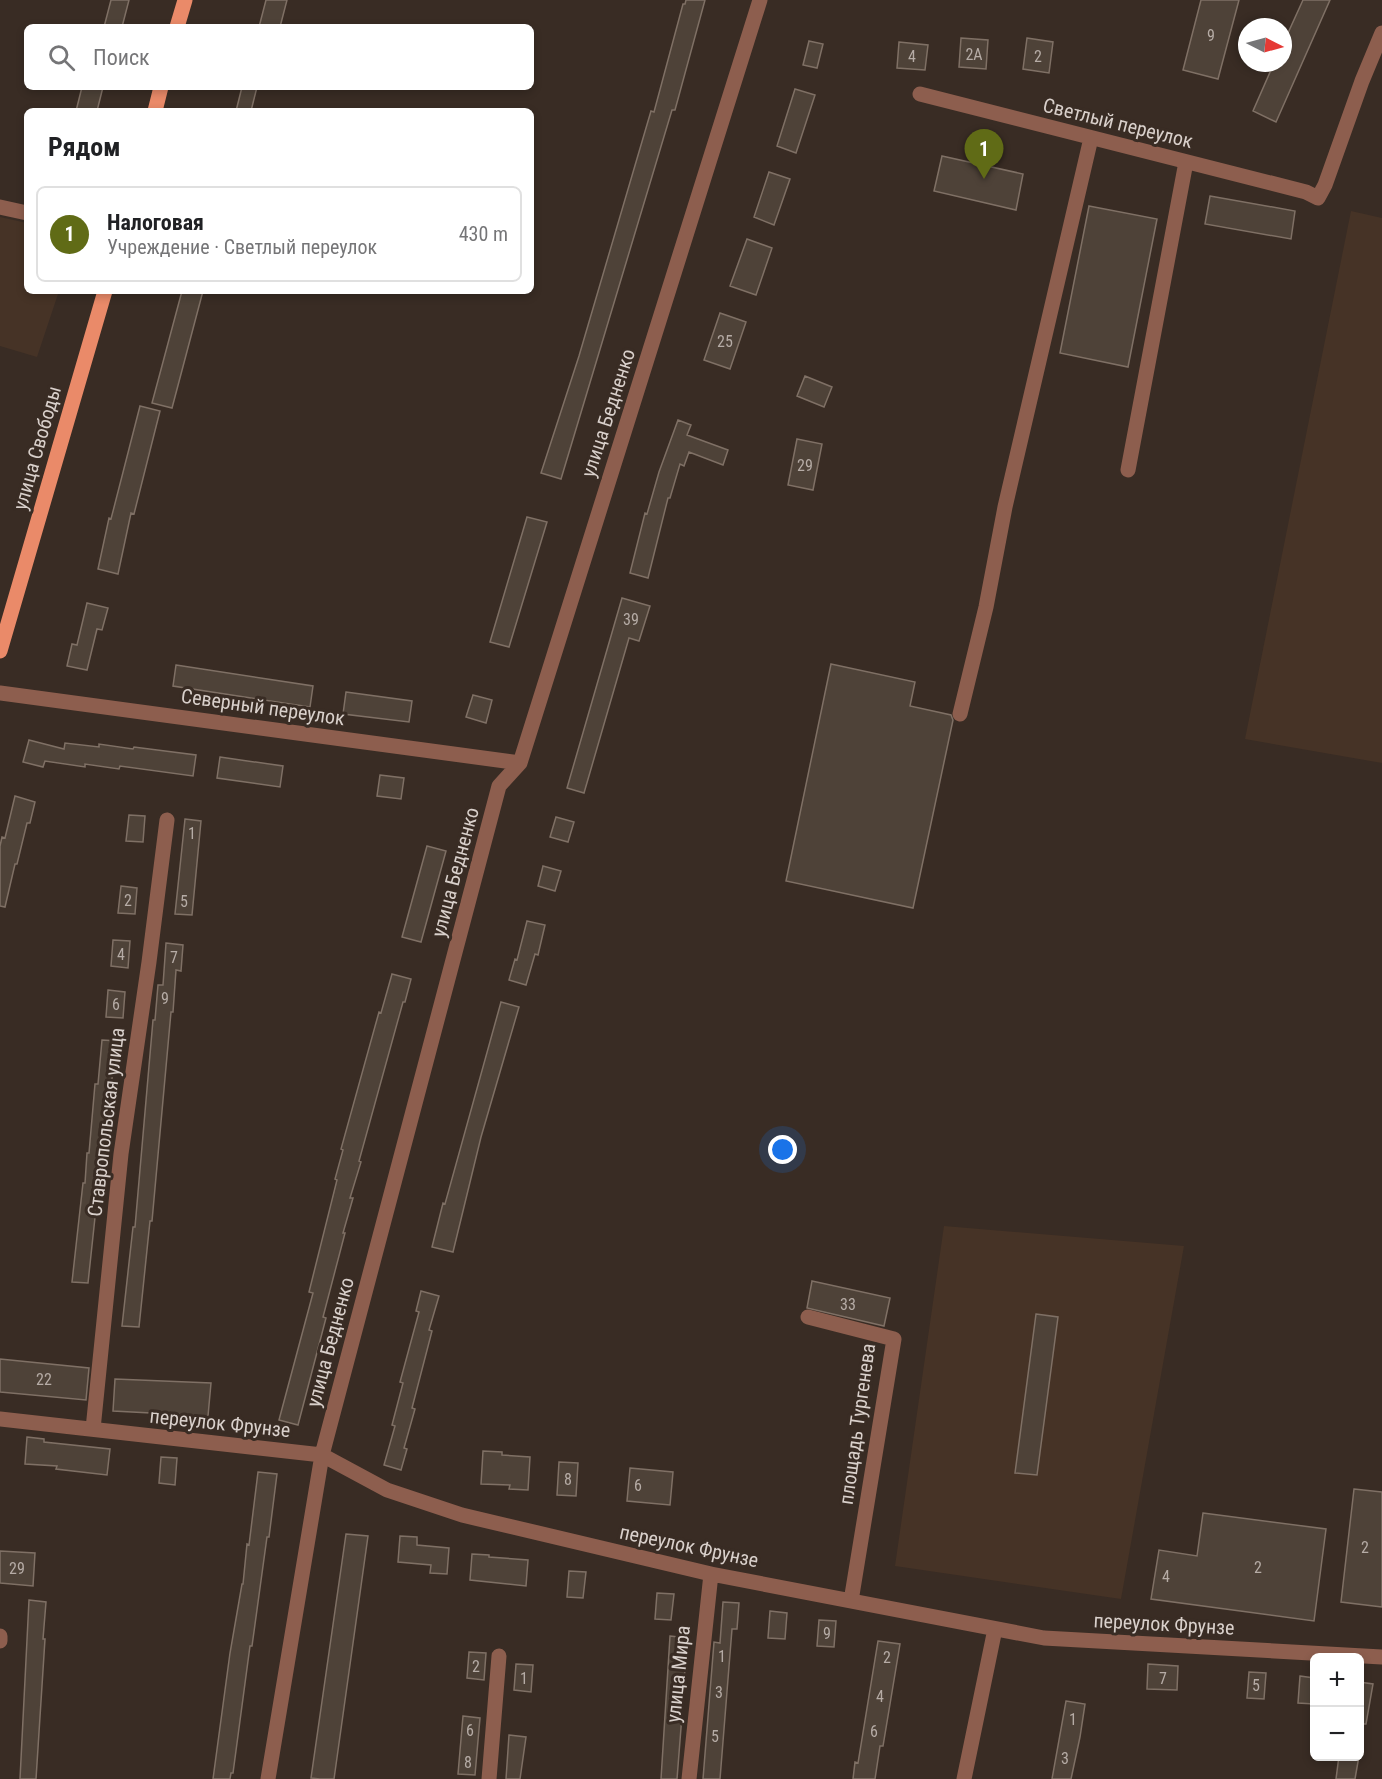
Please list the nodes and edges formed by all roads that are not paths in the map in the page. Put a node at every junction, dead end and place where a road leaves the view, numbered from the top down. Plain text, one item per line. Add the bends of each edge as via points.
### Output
1 (185, 0) edge
2 (760, 0) edge
3 (178, 24) edge
4 (1382, 33) edge
5 (160, 90) edge
6 (920, 94) dead end
7 (156, 108) edge
8 (1091, 138) junction
9 (1186, 162) junction
10 (0, 207) edge
11 (24, 212) edge
12 (104, 294) edge
13 (1128, 470) dead end
14 (0, 651) edge
15 (0, 693) edge
16 (960, 714) dead end
17 (520, 763) junction
18 (167, 820) dead end
19 (808, 1317) dead end
20 (0, 1419) edge
21 (93, 1429) junction
22 (322, 1455) junction
23 (711, 1574) junction
24 (851, 1601) junction
25 (995, 1629) junction
26 (0, 1636) edge
27 (0, 1641) edge
28 (499, 1656) dead end
29 (1382, 1657) edge
30 (268, 1779) edge
31 (489, 1779) edge
32 (689, 1779) edge
33 (964, 1779) edge

1 - 3 main road
2 - 17 street, улица Бедненко
4 - 9 street, Светлый переулок via 1318,198
5 - 7 main road
6 - 8 street, Светлый переулок
8 - 9 street, Светлый переулок
8 - 16 street
9 - 13 street
10 - 11 street
12 - 14 main road, улица Свободы
15 - 17 street, Северный переулок
17 - 22 street, улица Бедненко via 499,786
18 - 21 street, Ставропольская улица via 121,1154
19 - 24 street, площадь Тургенева via 894,1339
20 - 21 street, переулок Фрунзе
21 - 22 street, переулок Фрунзе
22 - 23 street, переулок Фрунзе via 387,1490 462,1515
22 - 30 street, улица Бедненко
23 - 24 street, переулок Фрунзе
23 - 32 street, улица Мира
24 - 25 street, переулок Фрунзе
25 - 29 street, переулок Фрунзе via 1044,1638
25 - 33 street
26 - 27 street
28 - 31 street

